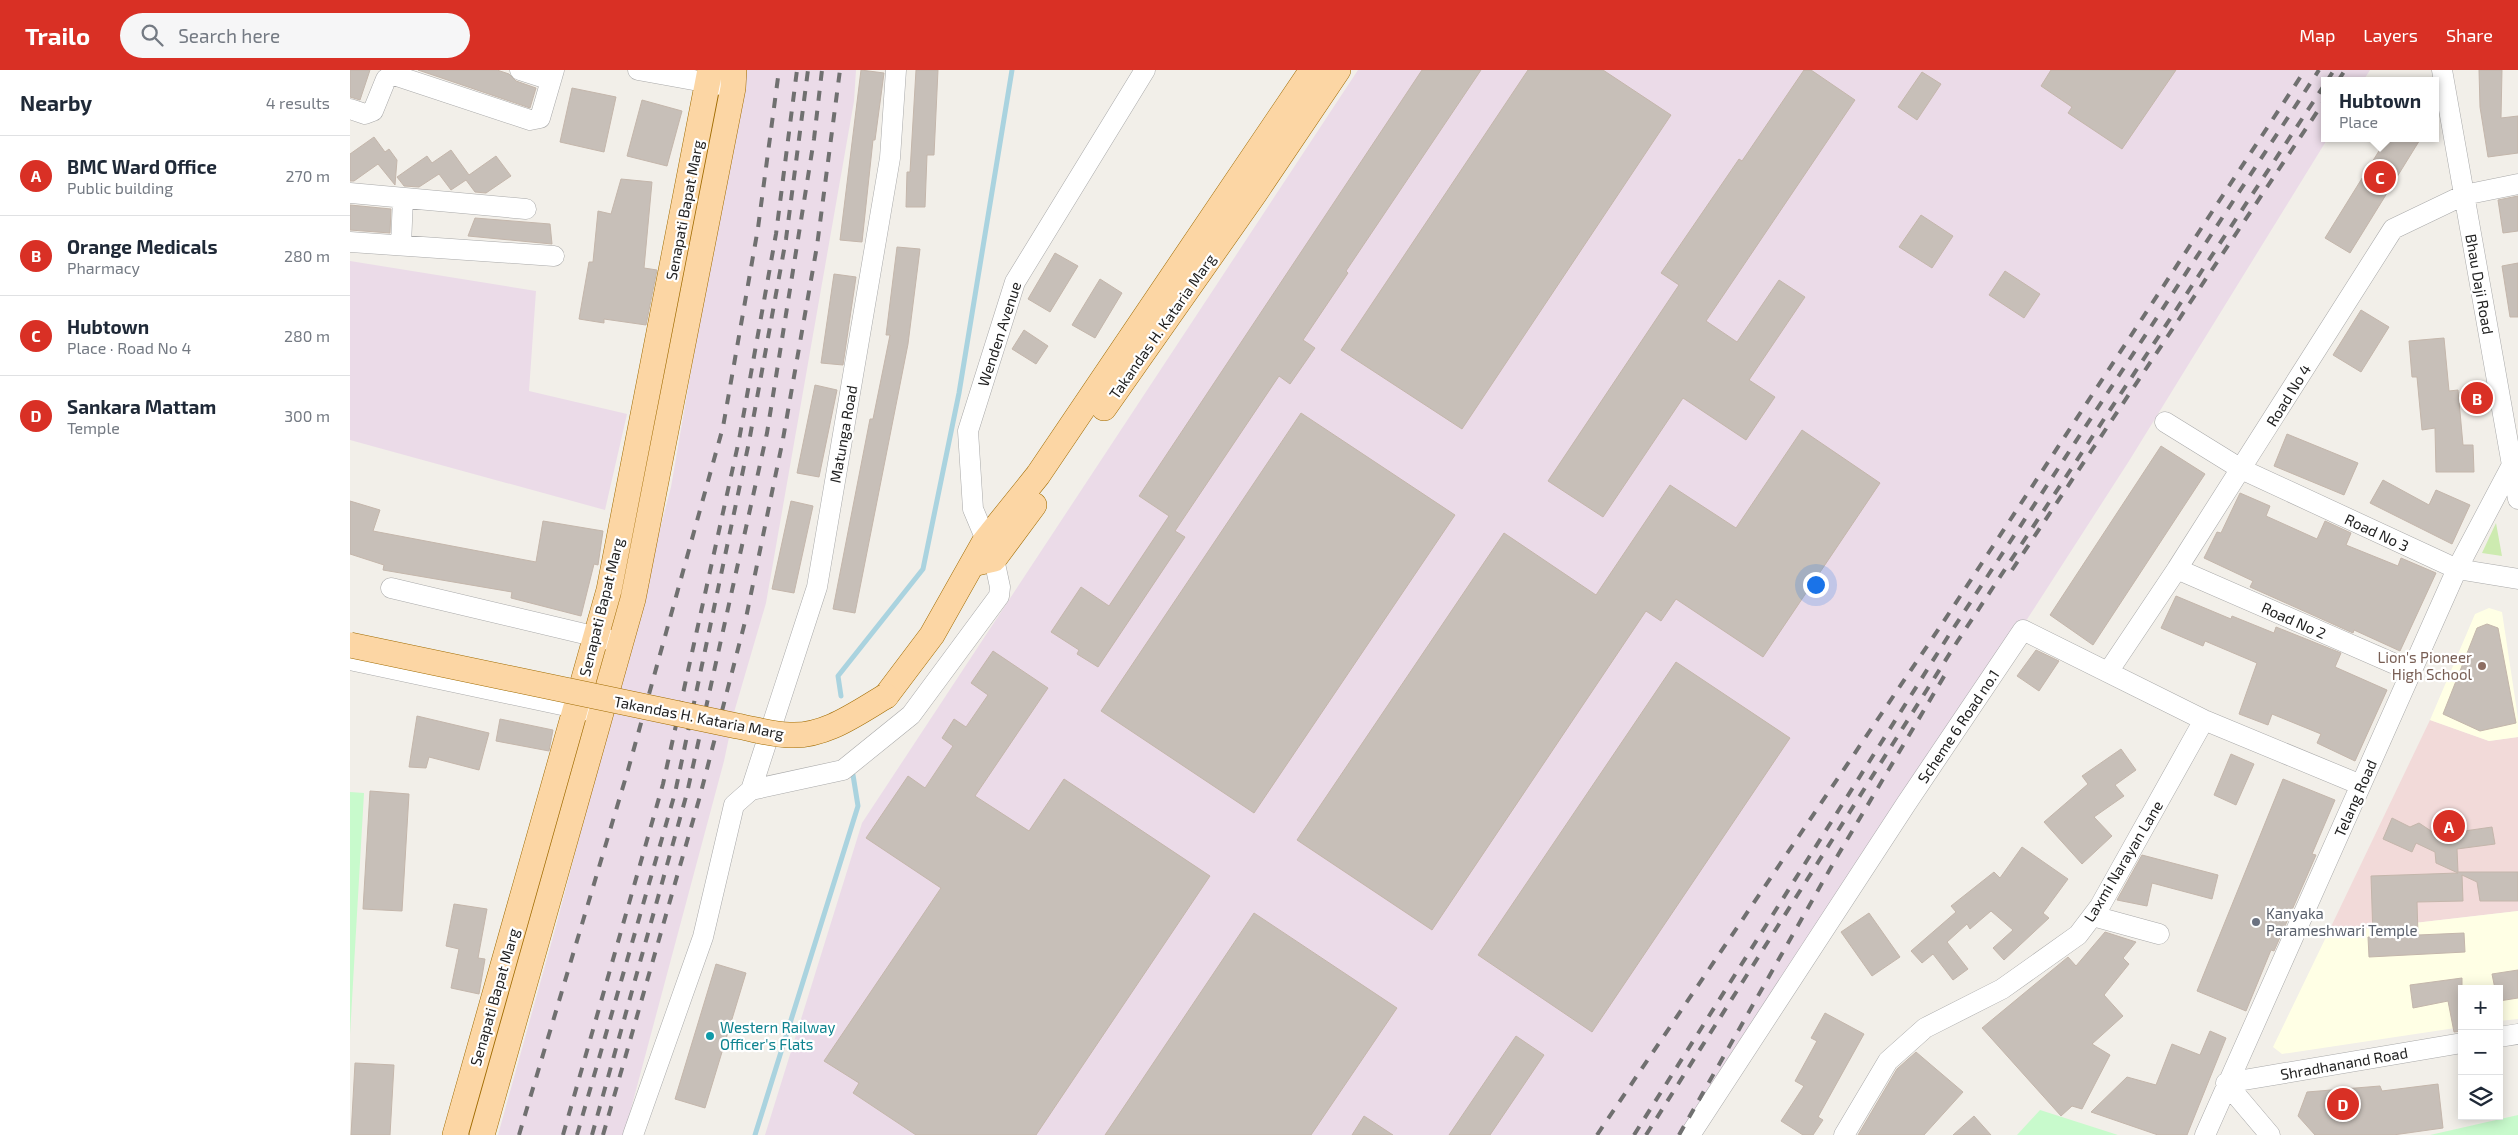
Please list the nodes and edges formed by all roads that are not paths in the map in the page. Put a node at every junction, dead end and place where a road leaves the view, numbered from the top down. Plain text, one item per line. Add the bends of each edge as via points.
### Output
1 (520, 70) edge
2 (638, 70) edge
3 (896, 70) edge
4 (1146, 70) edge
5 (1312, 70) edge
6 (1338, 70) edge
7 (2442, 70) edge
8 (667, 72) edge
9 (552, 75) edge
10 (722, 77) edge
11 (350, 109) edge
12 (2518, 184) edge
13 (350, 193) edge
14 (2464, 195) junction
15 (403, 198) junction
16 (526, 209) dead end
17 (350, 242) edge
18 (401, 245) junction
19 (554, 256) dead end
20 (1168, 301) junction
21 (2165, 422) dead end
22 (2512, 465) junction
23 (2241, 469) junction
24 (2518, 499) edge
25 (983, 555) junction
26 (2177, 569) junction
27 (2457, 569) junction
28 (2518, 579) edge
29 (391, 588) dead end
30 (350, 634) edge
31 (595, 636) junction
32 (621, 642) junction
33 (350, 645) edge
34 (350, 660) edge
35 (2411, 671) junction
36 (2108, 672) junction
37 (582, 684) junction
38 (575, 708) junction
39 (601, 713) junction
40 (2204, 720) junction
41 (554, 783) junction
42 (2362, 785) junction
43 (751, 790) junction
44 (579, 791) junction
45 (523, 893) junction
46 (548, 901) junction
47 (2092, 916) junction
48 (2159, 934) dead end
49 (2518, 1034) edge
50 (2503, 1036) edge
51 (2458, 1044) edge
52 (2226, 1083) junction
53 (465, 1099) junction
54 (491, 1105) junction
55 (455, 1135) edge
56 (482, 1135) edge
57 (633, 1135) edge
58 (1690, 1135) edge
59 (1844, 1135) edge
60 (2205, 1135) edge
61 (2270, 1135) edge

1 - 9 street
2 - 8 street
3 - 43 street, Matunga Road via 890,158 816,586
4 - 25 street, Wenden Avenue via 1015,282 968,431 973,509
5 - 20 main road, Takandas H. Kataria Marg
6 - 20 main road, Takandas H. Kataria Marg
7 - 14 street, Bhau Daji Road
8 - 10 street
9 - 11 street via 540,118 536,120 394,75 386,80 373,111 364,114
10 - 31 main road, Senapati Bapat Marg
10 - 32 main road, Senapati Bapat Marg via 633,599
12 - 14 street, Road No 4
13 - 15 street
14 - 22 street, Bhau Daji Road
14 - 23 street, Road No 4 via 2393,229
15 - 16 street
15 - 18 street
17 - 18 street
18 - 19 street
20 - 25 main road, Takandas H. Kataria Marg via 1043,480
21 - 23 street, Road No 3
22 - 24 street, Bhau Daji Road
22 - 27 street, Telang Road
23 - 26 street, Road No 4
23 - 27 street, Road No 3
25 - 33 main road, Takandas H. Kataria Marg, bridge via 932,635 886,696 816,733 791,735 737,726
25 - 43 street, Wenden Avenue via 1000,587 999,596 911,715 843,770
26 - 35 street, Road No 2
26 - 36 street, Road No 4
27 - 28 street, Road No 3
27 - 35 street, Telang Road
29 - 31 street
30 - 37 street
31 - 32 street
31 - 37 main road, Senapati Bapat Marg
32 - 39 main road, Senapati Bapat Marg
34 - 38 street
35 - 42 street, Telang Road
36 - 40 street, Scheme 6 Road no.1
36 - 58 street, Scheme 6 Road no.1 via 2024,630
37 - 38 main road, Senapati Bapat Marg
38 - 39 street
38 - 41 main road, Senapati Bapat Marg
39 - 44 main road, Senapati Bapat Marg
40 - 42 street, Scheme 6 Road no.1
40 - 47 street, Laxmi Narayan Lane
41 - 44 street
41 - 45 main road, Senapati Bapat Marg
42 - 52 street, Telang Road
43 - 57 street via 734,805 703,937
44 - 46 main road, Senapati Bapat Marg
45 - 46 main road
45 - 53 main road, Senapati Bapat Marg
46 - 54 main road, Senapati Bapat Marg
47 - 48 street
47 - 59 street, Laxmi Narayan Lane via 2078,934 2002,989 1925,1028 1888,1061
49 - 50 street
51 - 52 street, Shradhanand Road
52 - 60 street, Telang Road
52 - 61 street
53 - 54 main road
53 - 55 main road, Senapati Bapat Marg
54 - 56 main road, Senapati Bapat Marg

